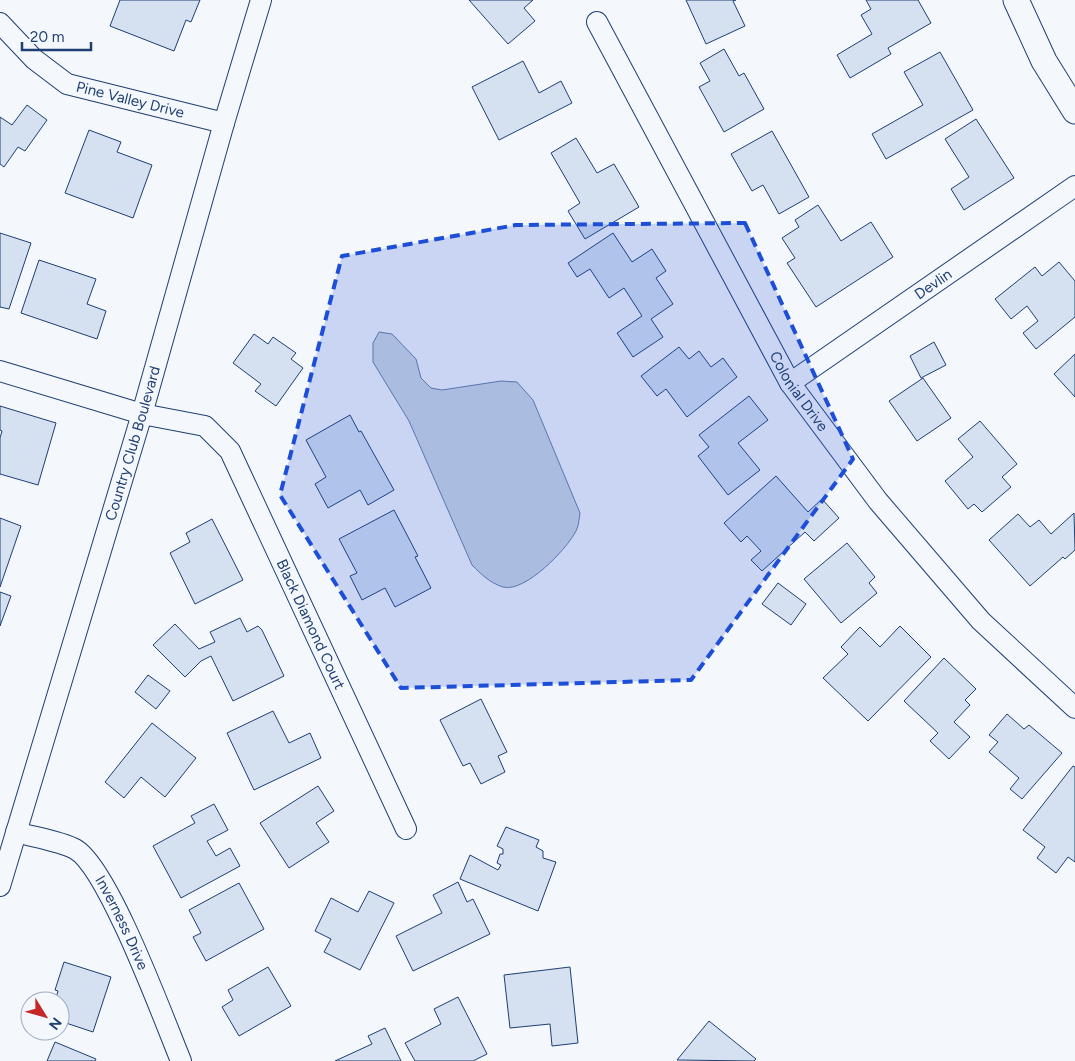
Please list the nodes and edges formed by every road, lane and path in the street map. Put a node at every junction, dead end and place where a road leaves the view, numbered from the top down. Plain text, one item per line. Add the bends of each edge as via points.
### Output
1 (261, 0) edge
2 (1016, 0) edge
3 (597, 22) dead end
4 (0, 24) edge
5 (1075, 111) edge
6 (224, 123) junction
7 (1075, 186) edge
8 (0, 371) edge
9 (790, 383) junction
10 (142, 414) junction
11 (1075, 708) edge
12 (406, 829) dead end
13 (16, 832) junction
14 (0, 886) edge
15 (181, 1061) edge

1 - 6 street, Country Club Boulevard
2 - 5 street via 1044,61
3 - 9 street, Colonial Drive
4 - 6 street, Pine Valley Drive via 34,59 67,84
6 - 10 street, Country Club Boulevard
7 - 9 street, Devlin
8 - 10 street
9 - 11 street, Colonial Drive via 878,501 981,621
10 - 12 street, Black Diamond Court via 205,426 230,451
10 - 13 street, Country Club Boulevard
13 - 14 street, Country Club Boulevard
13 - 15 street, Inverness Drive via 75,849 93,867 120,916

